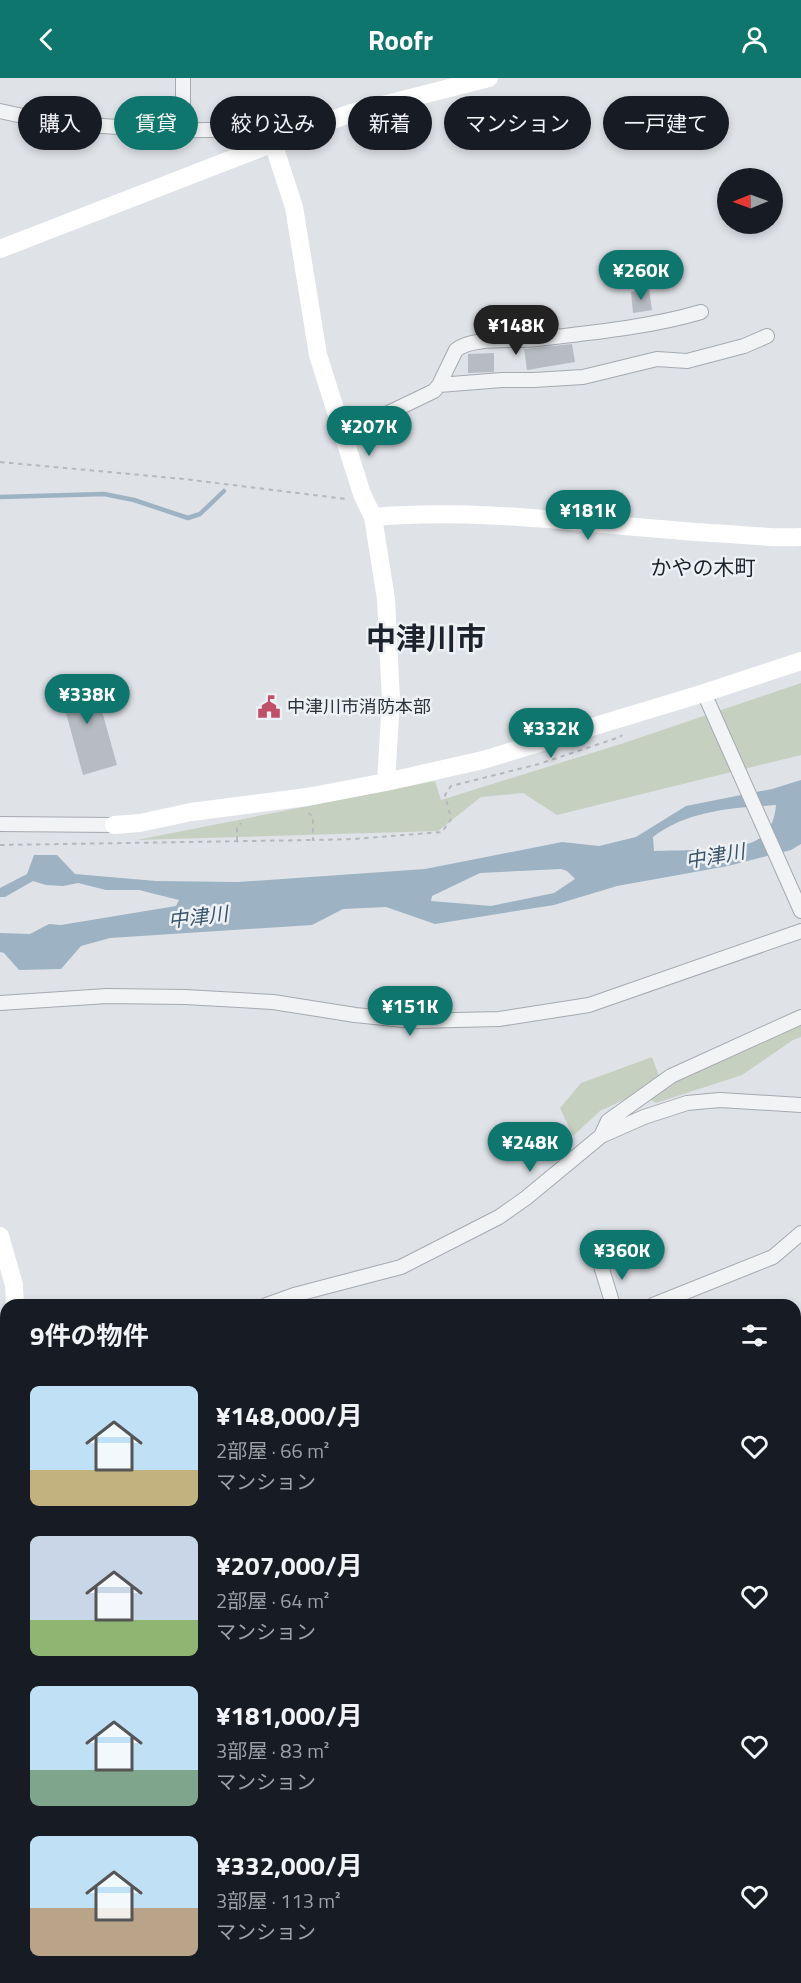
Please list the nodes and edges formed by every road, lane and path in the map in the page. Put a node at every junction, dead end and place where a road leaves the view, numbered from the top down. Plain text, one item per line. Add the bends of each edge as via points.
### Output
1 (183, 78) edge
2 (489, 78) edge
3 (183, 96) edge
4 (0, 111) edge
5 (336, 119) edge
6 (114, 127) edge
7 (254, 150) edge
8 (282, 150) edge
9 (0, 249) edge
10 (700, 312) dead end
11 (766, 336) dead end
12 (439, 385) junction
13 (353, 430) dead end
14 (0, 462) edge
15 (351, 498) dead end
16 (373, 517) junction
17 (801, 537) edge
18 (801, 661) edge
19 (704, 693) junction
20 (628, 716) junction
21 (386, 782) junction
22 (307, 812) dead end
23 (242, 822) dead end
24 (0, 824) edge
25 (114, 825) joint
26 (313, 840) junction
27 (237, 841) junction
28 (0, 845) edge
29 (801, 911) edge
30 (801, 931) edge
31 (0, 1003) edge
32 (801, 1017) edge
33 (801, 1105) edge
34 (601, 1136) junction
35 (801, 1233) edge
36 (0, 1236) edge
37 (601, 1266) dead end
38 (15, 1299) edge
39 (283, 1299) edge
40 (611, 1299) edge
41 (667, 1299) edge

1 - 3 street
2 - 5 street
4 - 6 street via 55,123
7 - 9 street
8 - 16 street via 318,356
10 - 12 street via 675,320 461,346
11 - 12 street via 687,361 657,358 583,377
12 - 13 street via 428,395
14 - 15 path
16 - 17 street via 452,514
16 - 21 street via 386,599 392,700
18 - 19 street
19 - 20 street
19 - 29 street
20 - 21 street via 483,760
20 - 26 path via 627,729 620,737 539,764 451,786 445,795 451,819 442,832
21 - 25 street
22 - 26 path via 313,816
23 - 27 path via 237,826
24 - 25 street
26 - 27 path
27 - 28 path
30 - 31 street via 589,1005 499,1019 414,1021 273,1002 185,997 107,996
32 - 34 street via 671,1076 608,1121
33 - 34 street via 720,1100 687,1103
34 - 39 street via 500,1217 401,1267
35 - 41 street via 773,1257
36 - 38 street
37 - 40 street

